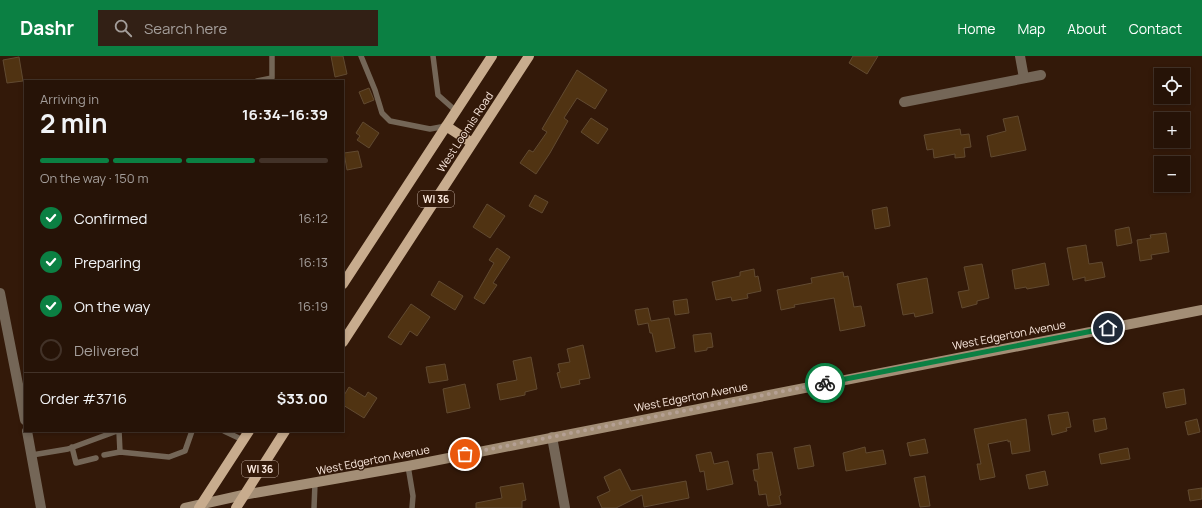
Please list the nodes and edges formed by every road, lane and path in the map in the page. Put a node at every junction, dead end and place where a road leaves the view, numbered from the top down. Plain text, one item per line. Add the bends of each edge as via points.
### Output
1 (272, 56) edge
2 (361, 56) edge
3 (433, 56) edge
4 (492, 56) edge
5 (529, 56) edge
6 (1020, 56) edge
7 (1041, 75) dead end
8 (1024, 78) junction
9 (261, 80) edge
10 (904, 102) dead end
11 (456, 111) junction
12 (446, 126) junction
13 (472, 143) junction
14 (344, 282) edge
15 (0, 293) edge
16 (1202, 310) edge
17 (344, 340) edge
18 (24, 415) edge
19 (27, 432) edge
20 (115, 432) edge
21 (118, 432) edge
22 (192, 432) edge
23 (230, 432) edge
24 (284, 432) edge
25 (246, 435) edge
26 (552, 437) junction
27 (72, 447) junction
28 (120, 452) junction
29 (32, 455) junction
30 (104, 455) dead end
31 (96, 458) dead end
32 (408, 466) junction
33 (315, 483) junction
34 (243, 495) junction
35 (200, 506) edge
36 (41, 508) edge
37 (185, 508) edge
38 (236, 508) edge
39 (314, 508) edge
40 (412, 508) edge
41 (565, 508) edge

1 - 9 lane via 272,78
2 - 12 lane via 376,90 382,113 390,121 430,129
3 - 11 lane via 438,95
4 - 11 main road, West Loomis Road / WI 36
5 - 13 main road, West Loomis Road / WI 36
6 - 8 street
7 - 8 street
8 - 10 street
11 - 12 main road, West Loomis Road / WI 36
12 - 13 main road
12 - 14 main road, West Loomis Road / WI 36
13 - 17 main road, West Loomis Road / WI 36
15 - 18 street
16 - 26 street, West Edgerton Avenue
19 - 29 street
20 - 27 lane
21 - 28 lane
22 - 28 lane via 185,451 169,457
23 - 25 lane
24 - 34 main road, WI 36
25 - 35 main road, WI 36
26 - 32 street, West Edgerton Avenue
26 - 41 street
27 - 29 lane
27 - 31 lane via 76,463
28 - 30 lane
29 - 36 street
32 - 33 street, West Edgerton Avenue
32 - 40 lane via 413,496
33 - 34 street, West Edgerton Avenue
33 - 39 lane
34 - 35 street, West Edgerton Avenue
34 - 38 main road, WI 36
35 - 37 street, West Edgerton Avenue

